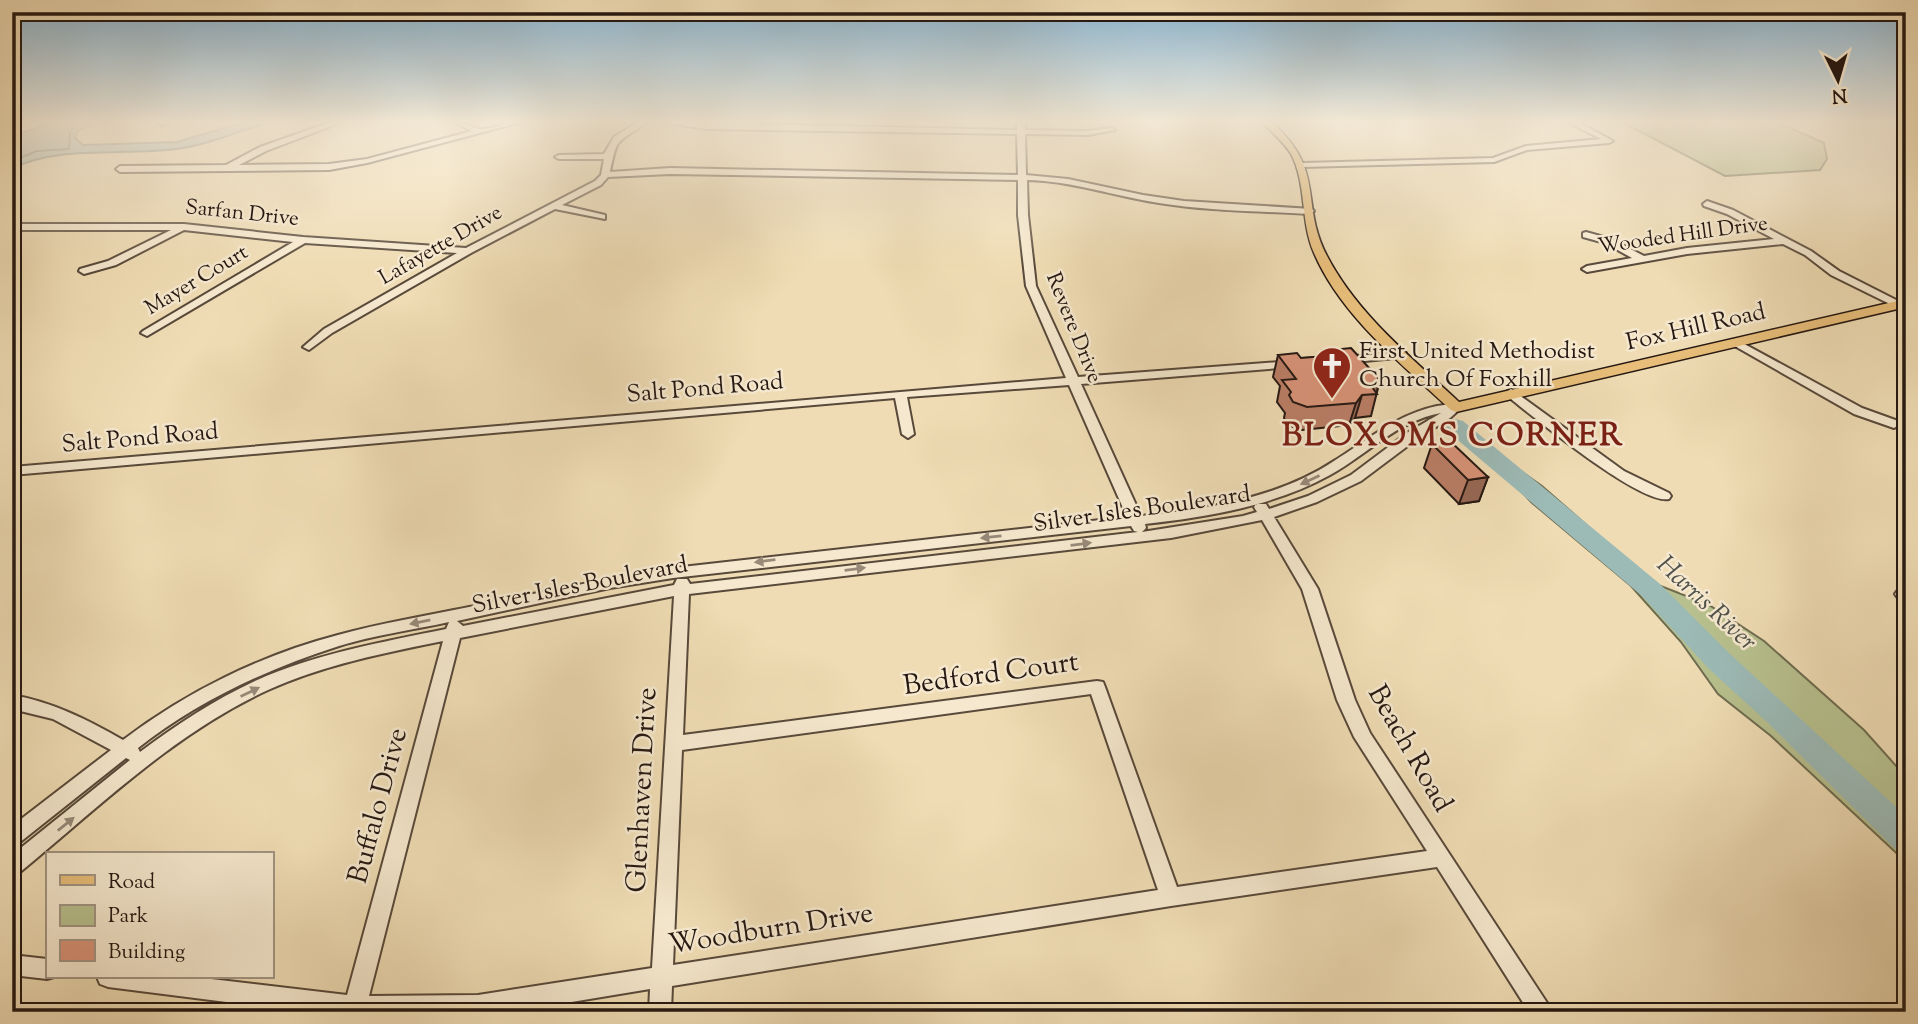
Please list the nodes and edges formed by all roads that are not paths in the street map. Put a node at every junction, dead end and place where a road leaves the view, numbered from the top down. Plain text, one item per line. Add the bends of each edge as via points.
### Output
1 (608, 170) edge
2 (1021, 170) edge
3 (1303, 170) edge
4 (607, 175) junction
5 (1021, 177) junction
6 (1707, 204) dead end
7 (552, 206) junction
8 (1309, 211) junction
9 (602, 217) dead end
10 (12, 227) edge
11 (184, 227) junction
12 (1586, 235) dead end
13 (303, 240) junction
14 (1784, 241) junction
15 (468, 251) junction
16 (1642, 259) junction
17 (1587, 269) dead end
18 (84, 271) dead end
19 (1904, 306) edge
20 (147, 333) dead end
21 (1737, 342) junction
22 (309, 348) dead end
23 (1402, 355) junction
24 (1335, 360) edge
25 (1309, 363) edge
26 (1072, 380) junction
27 (1511, 393) junction
28 (900, 394) junction
29 (1456, 407) junction
30 (1894, 424) dead end
31 (908, 434) dead end
32 (12, 471) edge
33 (1664, 496) dead end
34 (1261, 508) junction
35 (1139, 529) junction
36 (682, 581) junction
37 (456, 624) junction
38 (12, 702) edge
39 (673, 744) junction
40 (124, 749) junction
41 (145, 761) junction
42 (12, 837) edge
43 (1441, 858) junction
44 (12, 867) edge
45 (1171, 897) junction
46 (12, 965) edge
47 (46, 969) edge
48 (116, 978) edge
49 (662, 978) junction
50 (354, 1009) edge
51 (660, 1012) edge
52 (1542, 1012) edge

1 - 4 street
2 - 5 street, Revere Drive
3 - 8 main road
4 - 5 street via 670,171
4 - 7 street, Lafayette Drive
5 - 8 street via 1071,181 1169,202
5 - 26 street, Revere Drive via 1031,286
6 - 14 street
7 - 9 street
7 - 15 street, Lafayette Drive
8 - 23 main road via 1315,242 1337,282
10 - 11 street, Sarfan Drive
11 - 13 street, Sarfan Drive
11 - 18 street via 112,263
12 - 16 street
13 - 15 street, Sarfan Drive
13 - 20 street, Mayer Court
14 - 16 street, Wooded Hill Drive
14 - 19 street via 1835,273
15 - 22 street, Lafayette Drive via 328,331
16 - 17 street, Wooded Hill Drive
19 - 21 main road, Fox Hill Road
21 - 27 main road, Fox Hill Road
21 - 30 street via 1857,411
23 - 24 street
23 - 29 main road
25 - 26 street, Salt Pond Road
26 - 28 street, Salt Pond Road
26 - 35 street, Revere Drive
27 - 29 main road, Fox Hill Road
27 - 33 street via 1619,474
28 - 31 street
28 - 32 street, Salt Pond Road
29 - 34 street, Silver Isles Boulevard via 1430,410 1385,430 1361,450
34 - 35 street, Silver Isles Boulevard via 1213,527
34 - 43 street, Beach Road via 1310,589 1346,700 1363,737
35 - 36 street, Silver Isles Boulevard
36 - 37 street, Silver Isles Boulevard via 611,601
36 - 39 street, Glenhaven Drive
37 -> 40 street, Silver Isles Boulevard via 339,640 267,665 195,700
41 -> 37 street, Silver Isles Boulevard via 211,713 282,677
37 - 50 street, Buffalo Drive
38 - 40 street via 72,720
39 - 45 street, Bedford Court via 1097,687
39 - 49 street, Glenhaven Drive
40 - 41 street
40 - 42 street, Silver Isles Boulevard
44 -> 41 street, Silver Isles Boulevard
43 - 45 street, Woodburn Drive
43 - 52 street, Beach Road
45 - 49 street, Woodburn Drive
46 - 47 street
48 - 50 street, Woodburn Drive
49 - 50 street, Woodburn Drive via 478,1006
49 - 51 street, Glenhaven Drive

